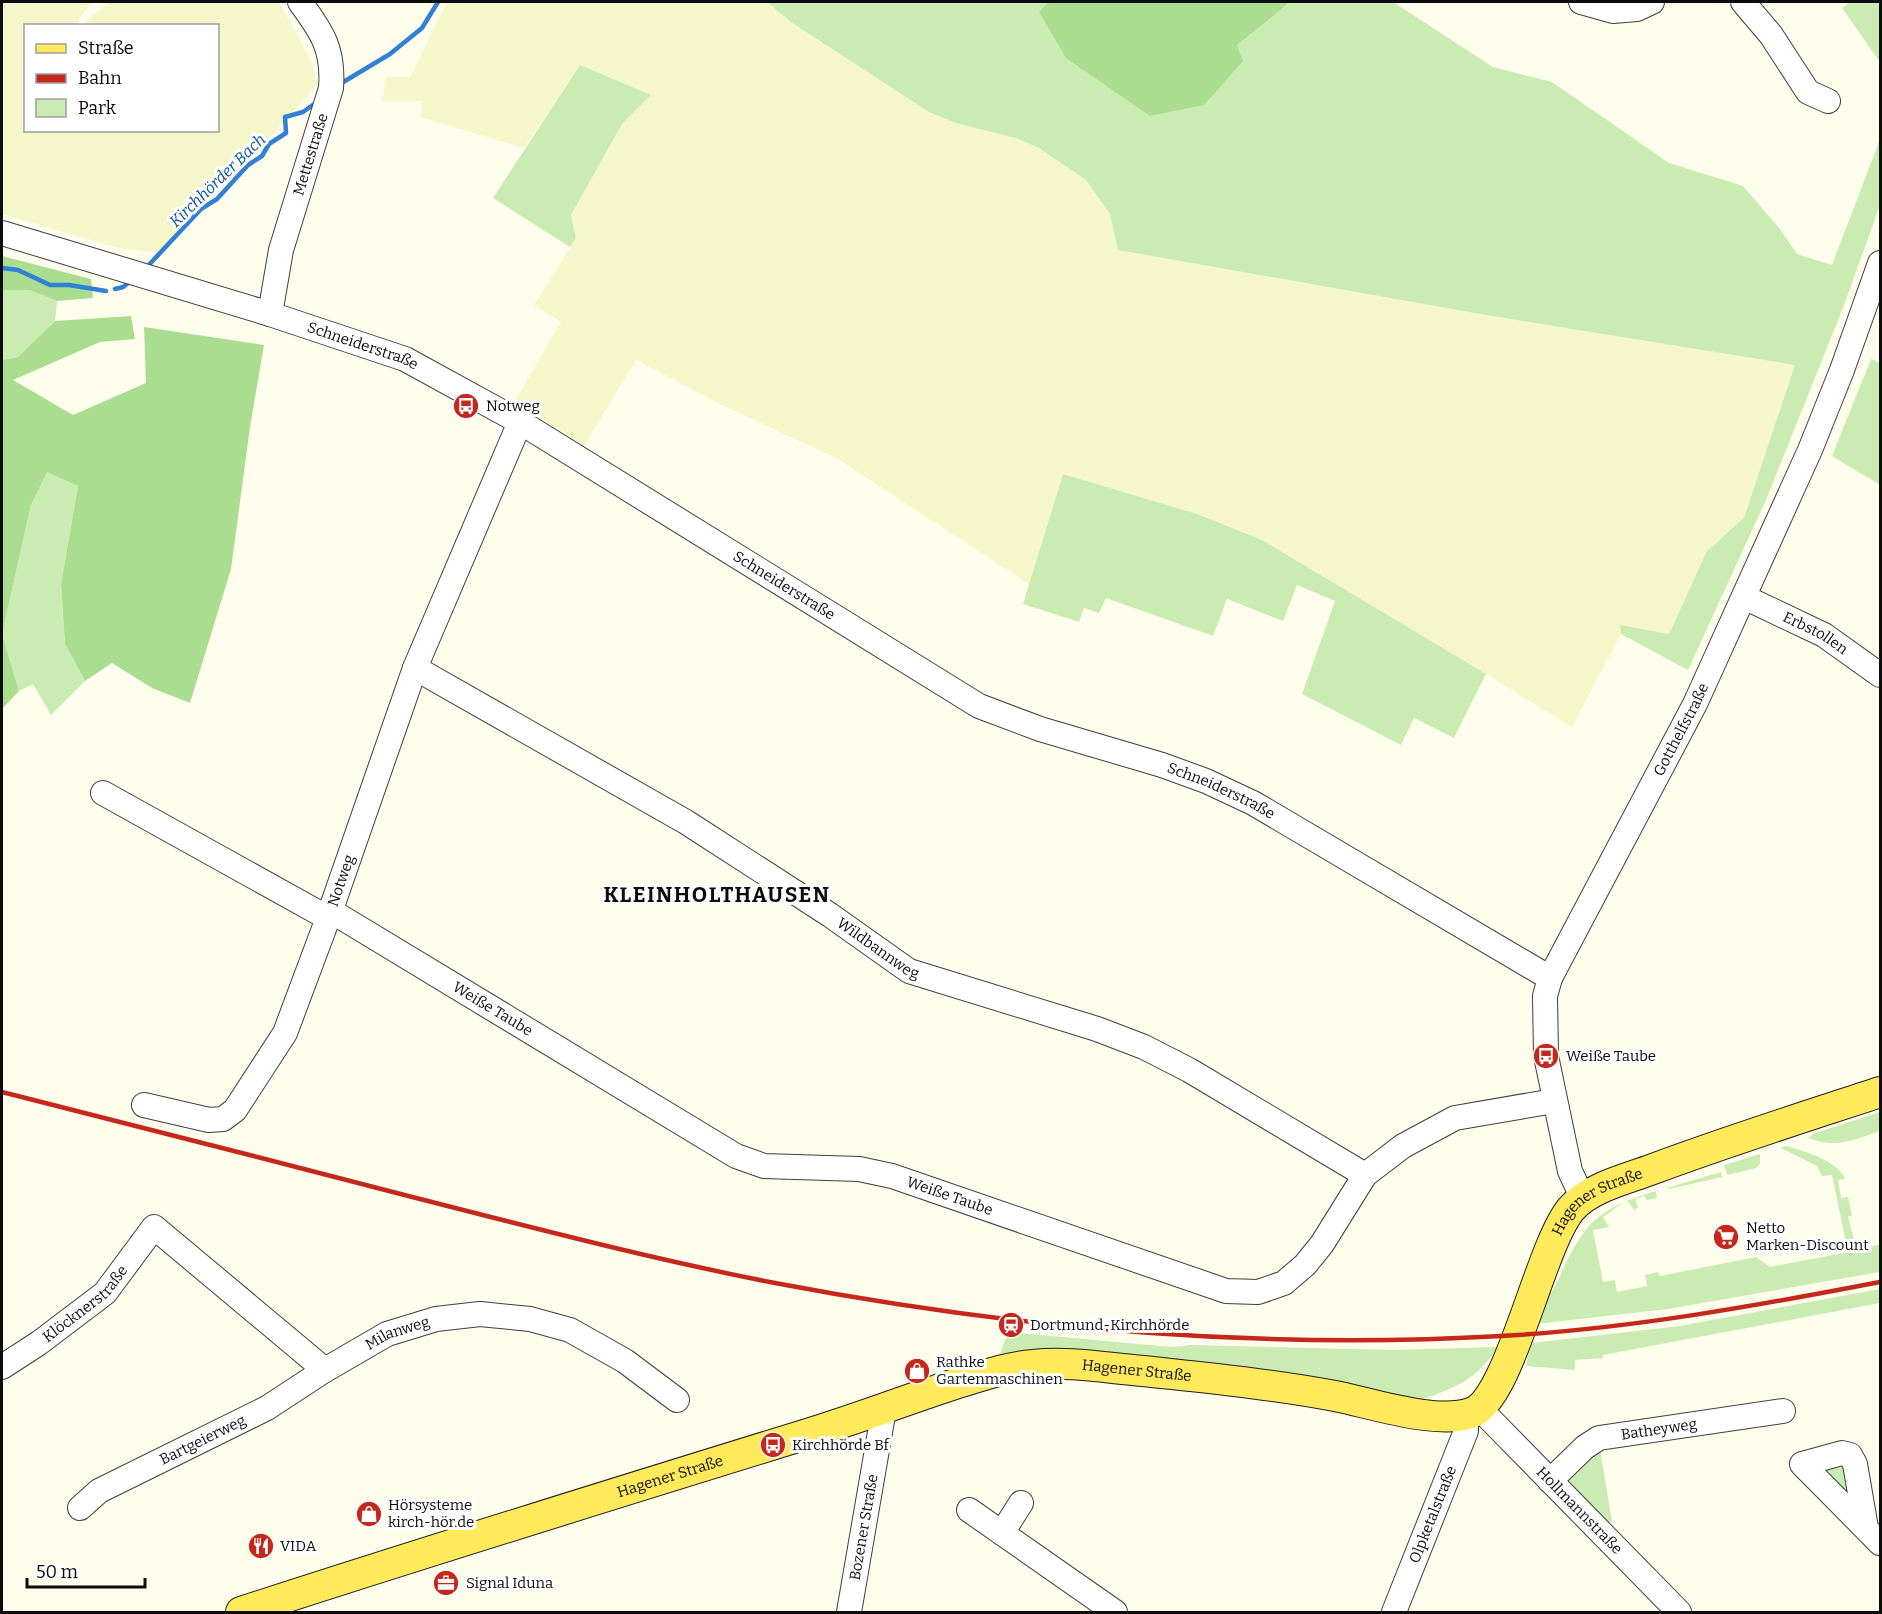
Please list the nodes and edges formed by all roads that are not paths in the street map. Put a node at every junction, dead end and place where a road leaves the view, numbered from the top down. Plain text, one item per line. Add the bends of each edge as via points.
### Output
1 (300, 2) edge
2 (1581, 2) edge
3 (1652, 2) edge
4 (1743, 2) edge
5 (1828, 101) dead end
6 (2, 233) edge
7 (1881, 263) edge
8 (270, 314) junction
9 (520, 422) junction
10 (1744, 597) junction
11 (415, 668) junction
12 (1881, 675) edge
13 (103, 793) dead end
14 (330, 914) junction
15 (1550, 978) junction
16 (1881, 1092) edge
17 (1554, 1101) junction
18 (144, 1105) dead end
19 (1365, 1174) junction
20 (1584, 1199) junction
21 (2, 1367) edge
22 (325, 1370) junction
23 (677, 1400) dead end
24 (884, 1409) junction
25 (1783, 1411) dead end
26 (1473, 1412) junction
27 (1550, 1481) junction
28 (1021, 1503) dead end
29 (80, 1508) dead end
30 (969, 1510) dead end
31 (1002, 1533) junction
32 (241, 1612) edge
33 (849, 1612) edge
34 (1115, 1612) edge
35 (1394, 1612) edge
36 (1679, 1612) edge

1 - 8 street, Mettestraße via 329,47 333,68 328,98 281,250
2 - 3 street via 1614,11 1637,9
4 - 5 street via 1771,35 1808,92
6 - 8 street, Schneiderstraße
7 - 10 street, Gotthelfstraße via 1814,440
8 - 9 street, Schneiderstraße via 405,359
9 - 11 street, Notweg
9 - 15 street, Schneiderstraße via 980,706 1040,729 1162,765 1253,802
10 - 12 street, Erbstollen via 1824,635
10 - 15 street, Gotthelfstraße via 1695,704
11 - 14 street, Notweg
11 - 19 street, Wildbannweg via 686,822 909,971 1144,1047
13 - 14 street, Weiße Taube
14 - 18 street, Notweg via 285,1033 235,1110 224,1119 209,1120
14 - 19 street, Weiße Taube via 736,1156 764,1166 859,1169 892,1176 1226,1292 1258,1292 1284,1283 1322,1245
15 - 17 street, Gotthelfstraße via 1544,1023
16 - 20 main road, Hagener Straße via 1725,1142 1608,1186
17 - 19 street, Weiße Taube via 1455,1118 1403,1146
17 - 20 street, Gotthelfstraße via 1569,1171
20 - 26 main road, Hagener Straße via 1572,1209 1548,1254 1496,1386
21 - 22 street, Klöcknerstraße via 105,1293 154,1227
22 - 23 street, Milanweg via 387,1334 436,1319 480,1314 530,1319 570,1330 625,1361
22 - 29 street, Bartgeierweg via 267,1408 99,1491
24 - 26 main road, Hagener Straße via 980,1376 1046,1363 1261,1383 1424,1415
24 - 32 main road, Hagener Straße
24 - 33 street, Bozener Straße
25 - 27 street, Batheyweg via 1599,1438
26 - 27 street, Hollmannstraße
26 - 35 street, Olpketalstraße
27 - 36 street, Hollmannstraße
28 - 31 street
30 - 31 street
31 - 34 street

